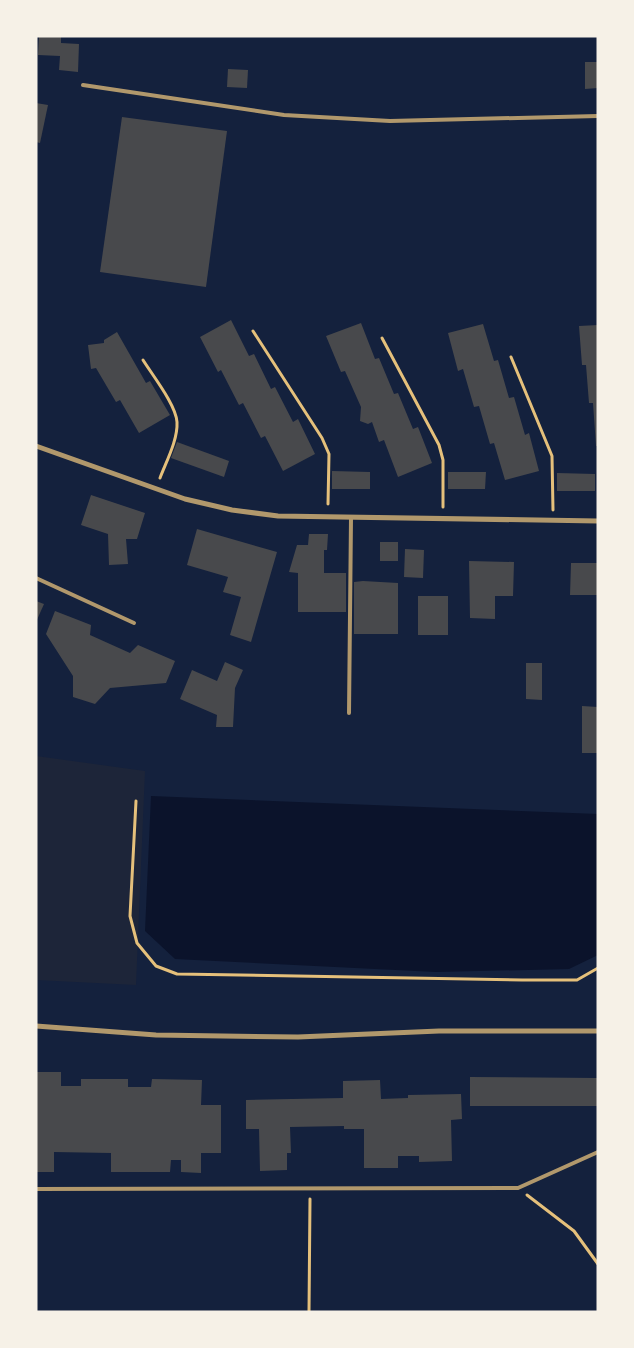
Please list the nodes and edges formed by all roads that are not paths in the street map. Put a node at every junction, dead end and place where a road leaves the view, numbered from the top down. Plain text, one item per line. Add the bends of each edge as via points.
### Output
1 (83, 84) dead end
2 (598, 116) edge
3 (36, 446) edge
4 (351, 518) junction
5 (598, 521) edge
6 (36, 578) edge
7 (134, 623) dead end
8 (349, 713) dead end
9 (36, 1026) edge
10 (598, 1031) edge
11 (598, 1152) edge
12 (36, 1189) edge

1 - 2 lane via 284,115 390,122
3 - 4 street via 156,488 232,510 278,516
4 - 5 street
4 - 8 lane
6 - 7 lane
9 - 10 street via 156,1035 298,1037 440,1031
11 - 12 lane via 518,1188

